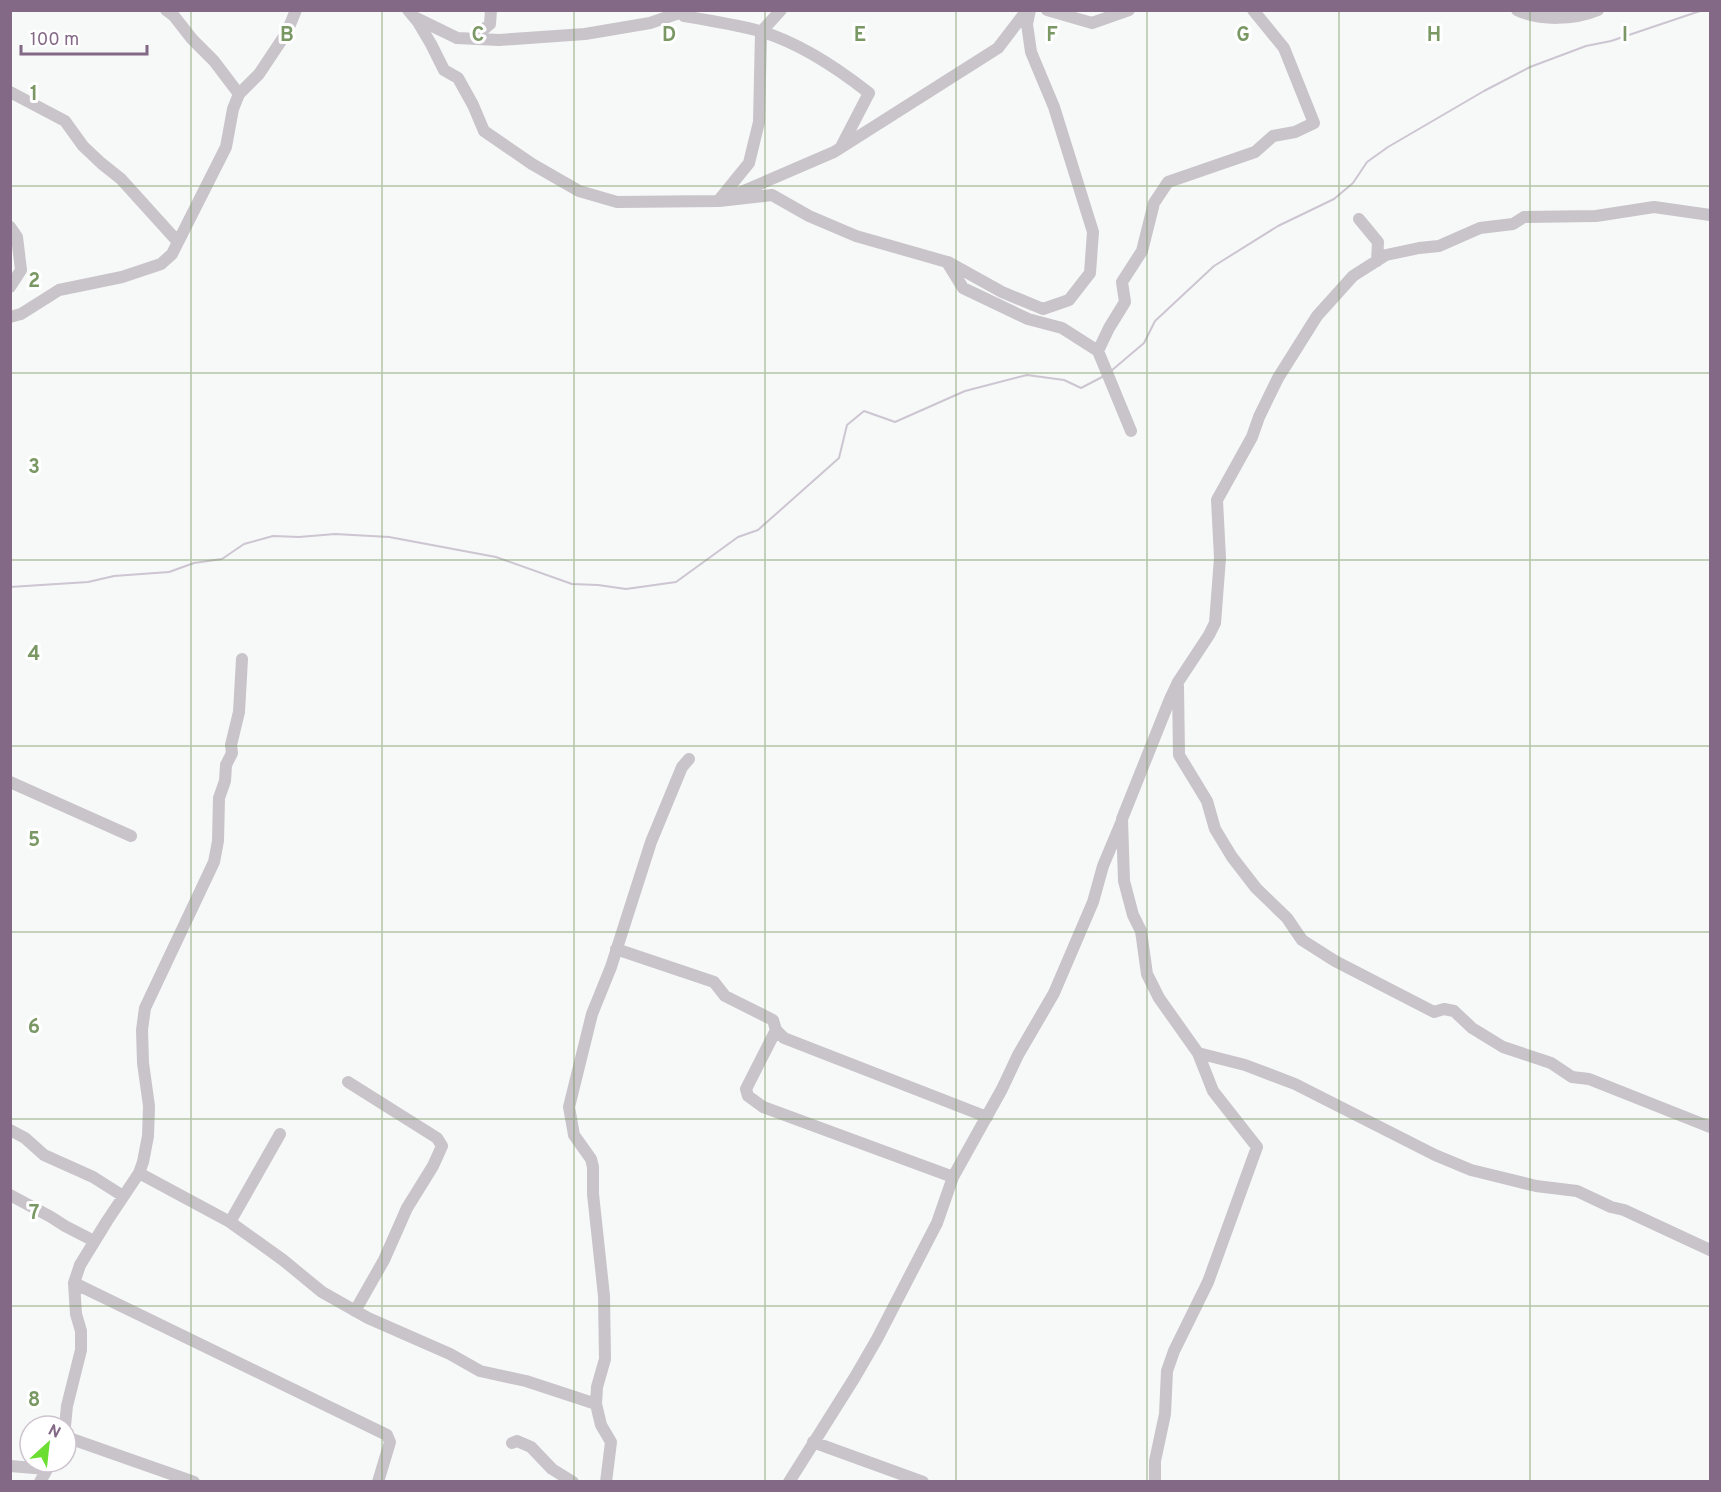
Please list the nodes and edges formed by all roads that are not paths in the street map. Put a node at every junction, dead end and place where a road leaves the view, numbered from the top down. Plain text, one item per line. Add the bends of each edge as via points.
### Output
1 (166, 10) edge
2 (296, 10) edge
3 (491, 10) edge
4 (782, 10) edge
5 (1028, 10) edge
6 (1047, 10) edge
7 (1129, 10) edge
8 (1253, 10) edge
9 (1517, 10) edge
10 (1598, 10) edge
11 (410, 14) edge
12 (761, 32) junction
13 (472, 39) junction
14 (10, 92) edge
15 (239, 94) junction
16 (841, 147) junction
17 (719, 201) junction
18 (1710, 215) edge
19 (1359, 219) dead end
20 (10, 227) edge
21 (178, 242) junction
22 (1377, 261) junction
23 (947, 262) junction
24 (10, 287) edge
25 (10, 317) edge
26 (1098, 351) junction
27 (1131, 431) dead end
28 (242, 659) dead end
29 (1178, 682) junction
30 (688, 759) dead end
31 (10, 782) edge
32 (1122, 819) junction
33 (131, 836) dead end
34 (616, 949) junction
35 (776, 1030) junction
36 (1198, 1053) junction
37 (348, 1082) dead end
38 (987, 1117) junction
39 (1710, 1127) edge
40 (10, 1130) edge
41 (280, 1134) dead end
42 (139, 1173) junction
43 (953, 1177) junction
44 (10, 1195) edge
45 (123, 1196) junction
46 (230, 1222) junction
47 (94, 1241) junction
48 (1710, 1250) edge
49 (74, 1283) junction
50 (355, 1311) junction
51 (596, 1404) junction
52 (67, 1414) edge
53 (78, 1441) edge
54 (813, 1442) junction
55 (512, 1443) dead end
56 (194, 1482) edge
57 (378, 1482) edge
58 (573, 1482) edge
59 (606, 1482) edge
60 (789, 1482) edge
61 (922, 1482) edge
62 (1155, 1482) edge

1 - 15 street
2 - 15 street via 259,74
3 - 13 street via 490,24
4 - 12 street
5 - 16 street via 998,48
5 - 23 street via 1031,52 1054,107 1093,232 1090,273 1070,300 1043,309
6 - 7 street via 1092,22
8 - 26 street via 1284,48 1314,123 1273,136 1255,152 1168,182 1154,203 1142,251 1122,282 1125,302
9 - 10 street via 1553,19
11 - 13 street via 457,38
11 - 17 street via 444,70 458,78 484,130 532,164 579,190 617,202
12 - 13 street via 684,16 682,12 650,23 585,34
12 - 16 street via 785,40 847,75 869,93
12 - 17 street via 759,122 748,163
14 - 21 street via 65,121 82,146 121,178
15 - 21 street via 226,147
16 - 17 street
17 - 23 street via 772,195 856,236
18 - 22 street via 1653,207 1596,216 1524,217 1513,224 1480,228 1439,246 1386,255
19 - 22 street via 1378,242
20 - 24 street via 17,237 21,270
21 - 25 street via 161,264 59,290
22 - 29 street via 1353,276 1317,316 1278,378 1252,437 1217,500 1220,558 1215,623
23 - 26 street via 963,288 1028,319 1062,328
26 - 27 street
28 - 42 street via 239,712 219,798 214,862 145,1008 142,1030 148,1136
29 - 32 street
29 - 39 street via 1179,755 1232,857 1302,940 1434,1012 1454,1011 1472,1028 1503,1047 1551,1063 1572,1077 1588,1079
30 - 34 street via 651,842
31 - 33 street
32 - 36 street via 1124,881 1141,931 1147,974
32 - 38 street via 1093,902 1054,993
34 - 35 street via 714,982 724,996 773,1020
34 - 51 street via 592,1014 569,1107 574,1135 593,1167 605,1359
35 - 38 street via 784,1038
35 - 43 street via 746,1089 748,1096 763,1107
36 - 48 street via 1295,1084 1471,1170 1576,1191
36 - 62 street via 1213,1091 1257,1147 1208,1282 1167,1371
37 - 50 street via 437,1138 442,1146
38 - 43 street
40 - 45 street via 44,1155 93,1177
41 - 46 street
42 - 45 street
42 - 46 street
43 - 54 street via 937,1223 877,1339
44 - 47 street
45 - 47 street
46 - 50 street via 322,1292
47 - 49 street
49 - 52 street via 81,1350
49 - 57 street via 387,1435 390,1442
50 - 51 street via 480,1371
51 - 59 street via 601,1425 611,1442
53 - 56 street
54 - 60 street
54 - 61 street
55 - 58 street via 531,1447 552,1469

